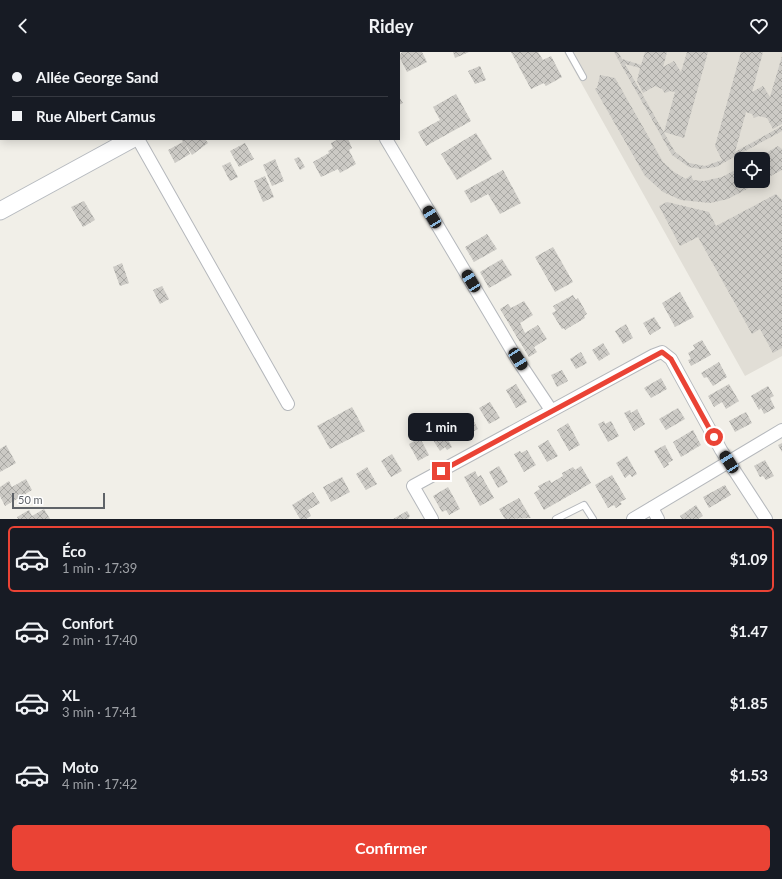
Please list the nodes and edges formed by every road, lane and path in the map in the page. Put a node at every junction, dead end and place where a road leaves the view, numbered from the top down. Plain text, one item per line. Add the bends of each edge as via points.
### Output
1 (569, 52) edge
2 (582, 77) dead end
3 (130, 140) edge
4 (139, 140) edge
5 (387, 140) edge
6 (0, 211) edge
7 (288, 404) dead end
8 (551, 410) junction
9 (782, 430) edge
10 (729, 462) junction
11 (652, 508) junction
12 (432, 519) edge
13 (556, 519) edge
14 (593, 519) edge
15 (634, 519) edge
16 (658, 519) edge
17 (766, 519) edge

1 - 2 lane
3 - 6 street
4 - 7 street
5 - 8 street
8 - 10 street via 662,352 671,359
8 - 12 street via 413,486
9 - 10 street
10 - 11 street
10 - 17 street
11 - 15 street
11 - 16 street
13 - 14 lane via 584,505

